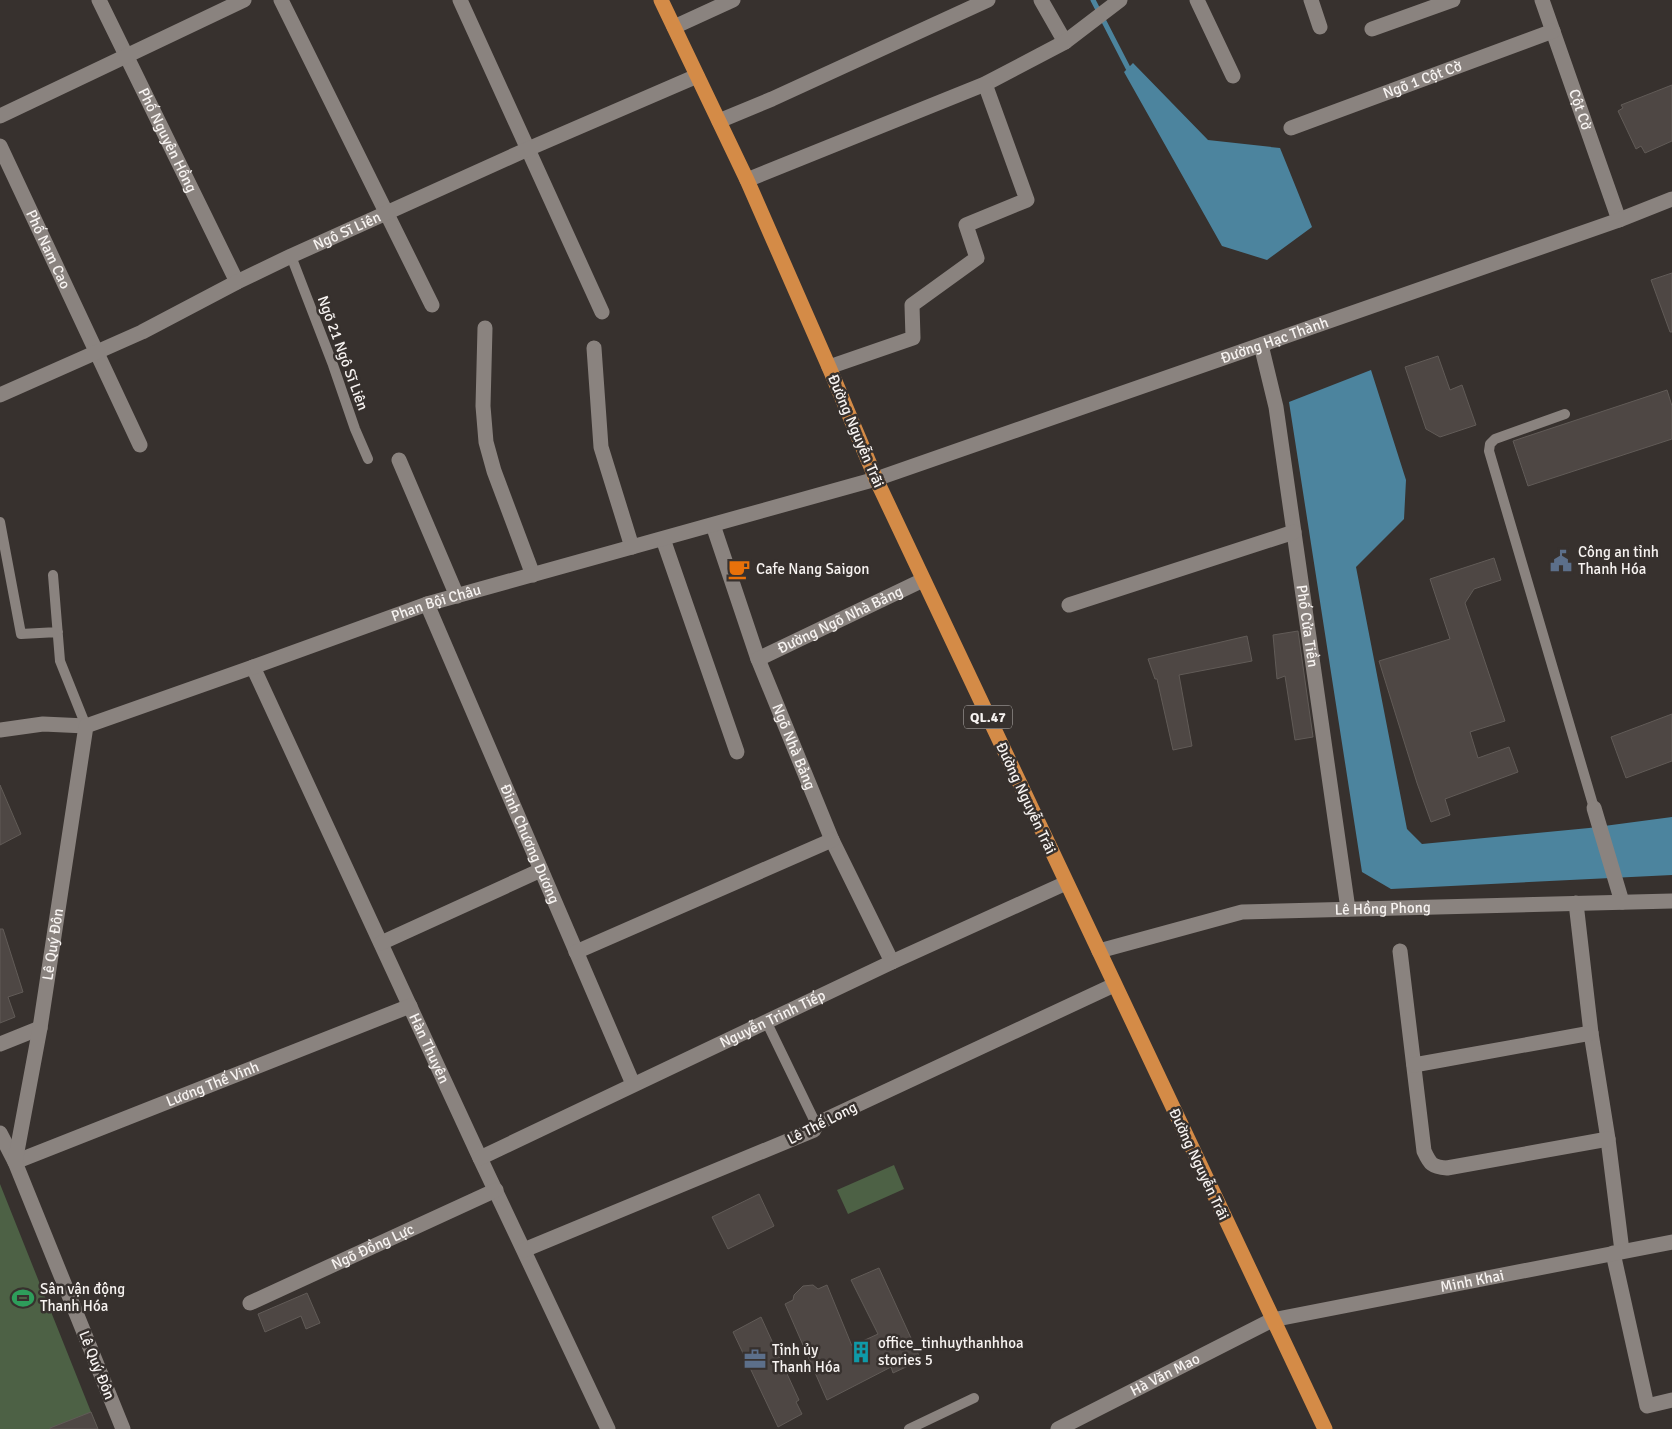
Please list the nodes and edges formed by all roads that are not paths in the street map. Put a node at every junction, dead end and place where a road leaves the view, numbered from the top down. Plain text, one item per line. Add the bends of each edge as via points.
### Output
1 (98, 0) edge
2 (244, 0) edge
3 (280, 0) edge
4 (460, 0) edge
5 (661, 0) edge
6 (733, 0) edge
7 (988, 0) edge
8 (1041, 0) edge
9 (1120, 0) edge
10 (1197, 0) edge
11 (1311, 0) edge
12 (1453, 0) edge
13 (1542, 0) edge
14 (674, 27) junction
15 (1320, 27) dead end
16 (1372, 29) dead end
17 (1553, 31) junction
18 (1065, 42) junction
19 (126, 55) junction
20 (697, 76) junction
21 (1233, 76) dead end
22 (985, 84) junction
23 (0, 116) edge
24 (718, 121) junction
25 (1291, 128) dead end
26 (0, 146) edge
27 (528, 149) junction
28 (746, 180) junction
29 (1672, 199) edge
30 (386, 213) junction
31 (1619, 220) junction
32 (291, 256) junction
33 (237, 282) junction
34 (432, 305) dead end
35 (602, 312) dead end
36 (485, 328) dead end
37 (1261, 345) junction
38 (594, 348) dead end
39 (96, 353) junction
40 (829, 367) junction
41 (0, 395) edge
42 (1565, 414) dead end
43 (140, 445) dead end
44 (368, 459) dead end
45 (399, 460) dead end
46 (876, 479) junction
47 (0, 522) edge
48 (712, 525) junction
49 (1294, 532) junction
50 (662, 539) junction
51 (632, 547) junction
52 (53, 575) dead end
53 (533, 575) junction
54 (923, 580) junction
55 (457, 596) junction
56 (427, 604) junction
57 (1069, 605) dead end
58 (58, 632) junction
59 (758, 659) junction
60 (253, 667) junction
61 (86, 726) junction
62 (0, 730) edge
63 (737, 752) dead end
64 (1594, 808) joint
65 (832, 840) junction
66 (541, 870) junction
67 (1066, 883) junction
68 (1672, 901) edge
69 (1622, 902) junction
70 (1576, 904) junction
71 (1348, 909) junction
72 (381, 943) junction
73 (1400, 950) dead end
74 (1099, 951) junction
75 (576, 952) junction
76 (892, 962) junction
77 (1114, 985) junction
78 (410, 1006) junction
79 (766, 1023) junction
80 (40, 1028) junction
81 (1591, 1033) junction
82 (0, 1044) edge
83 (1414, 1065) junction
84 (633, 1084) junction
85 (816, 1124) junction
86 (0, 1133) edge
87 (1608, 1139) junction
88 (480, 1158) junction
89 (15, 1162) junction
90 (496, 1190) junction
91 (1672, 1242) edge
92 (524, 1250) junction
93 (1618, 1252) junction
94 (250, 1303) dead end
95 (1272, 1320) junction
96 (974, 1398) dead end
97 (1672, 1400) edge
98 (1062, 1428) edge
99 (123, 1429) edge
100 (608, 1429) edge
101 (909, 1429) edge
102 (1325, 1429) edge

1 - 19 street, Phố Nguyên Hồng
2 - 19 street
3 - 30 street
4 - 27 street
5 - 14 highway, Đường Nguyễn Trãi / QL.47
6 - 14 street
7 - 24 street
8 - 18 street
9 - 18 street
10 - 21 street
11 - 15 street
12 - 16 street
13 - 17 street, Cột Cờ
14 - 20 highway, Đường Nguyễn Trãi / QL.47
17 - 25 street, Ngõ 1 Cột Cờ
17 - 31 street, Cột Cờ
18 - 22 street
19 - 23 street
19 - 33 street, Phố Nguyên Hồng
20 - 24 highway, Đường Nguyễn Trãi / QL.47
20 - 27 street, Ngô Sĩ Liên
22 - 28 street
22 - 40 street via 1027,200 966,225 977,258 912,305 913,338
24 - 28 highway, Đường Nguyễn Trãi / QL.47
26 - 39 street, Phố Nam Cao
27 - 30 street, Ngô Sĩ Liên
27 - 35 street
28 - 40 highway, Đường Nguyễn Trãi / QL.47
29 - 31 street, Đường Hạc Thành
30 - 32 street, Ngô Sĩ Liên
30 - 34 street
31 - 37 street, Đường Hạc Thành
32 - 33 street, Ngô Sĩ Liên
32 - 44 lane, Ngõ 21 Ngô Sĩ Liên
33 - 39 street, Ngô Sĩ Liên
36 - 53 street via 483,406 486,442
37 - 46 street, Đường Hạc Thành
37 - 49 street, Phố Cửa Tiền via 1276,407
38 - 51 street via 601,447
39 - 41 street, Ngô Sĩ Liên
39 - 43 street, Phố Nam Cao
40 - 46 highway, Đường Nguyễn Trãi / QL.47
42 - 64 lane via 1495,439 1489,451
45 - 55 street
46 - 48 street, Phan Bội Châu
46 - 54 highway, Đường Nguyễn Trãi / QL.47
47 - 58 lane via 21,634
48 - 50 street, Phan Bội Châu
48 - 59 street, Ngõ Nhà Bảng
49 - 57 street
49 - 71 street, Phố Cửa Tiền
50 - 51 street, Phan Bội Châu
50 - 63 street
51 - 53 street, Phan Bội Châu
52 - 58 lane
53 - 55 street, Phan Bội Châu
54 - 59 street, Đường Ngõ Nhà Bảng
54 - 67 highway, Đường Nguyễn Trãi / QL.47
55 - 56 street, Phan Bội Châu
56 - 60 street, Phan Bội Châu
56 - 66 street, Đinh Chương Dương
58 - 61 lane via 60,661
59 - 65 street, Ngõ Nhà Bảng
60 - 61 street, Phan Bội Châu
60 - 72 street, Hàn Thuyên
61 - 62 street, Phan Bội Châu via 43,724
61 - 80 street, Lê Quý Đôn
64 - 69 street
65 - 75 street
65 - 76 street, Ngõ Nhà Bảng
66 - 72 street
66 - 75 street, Đinh Chương Dương
67 - 74 highway, Đường Nguyễn Trãi / QL.47
67 - 76 street, Nguyễn Trinh Tiếp
68 - 69 street, Lê Hồng Phong
69 - 70 street, Lê Hồng Phong
70 - 71 street, Lê Hồng Phong
70 - 81 street
71 - 74 street, Lê Hồng Phong via 1242,912
72 - 78 street, Hàn Thuyên
73 - 83 street
74 - 77 highway, Đường Nguyễn Trãi / QL.47
75 - 84 street, Đinh Chương Dương
76 - 79 street, Nguyễn Trinh Tiếp
77 - 85 street, Lê Thế Long
77 - 95 highway, Đường Nguyễn Trãi / QL.47
78 - 88 street, Hàn Thuyên
78 - 89 street, Lương Thế Vinh
79 - 84 street, Nguyễn Trinh Tiếp
79 - 85 lane
80 - 82 street
80 - 89 street, Lê Quý Đôn
81 - 83 street
81 - 87 street
83 - 87 street via 1424,1151 1436,1168
84 - 88 street, Nguyễn Trinh Tiếp
85 - 92 street, Lê Thế Long via 814,1130
86 - 89 street, Lê Quý Đôn
87 - 93 street
88 - 90 street, Hàn Thuyên
89 - 99 street, Lê Quý Đôn
90 - 92 street, Hàn Thuyên
90 - 94 street, Ngõ Đồng Lực
91 - 93 street, Minh Khai
92 - 100 street, Hàn Thuyên
93 - 95 street, Minh Khai
93 - 97 street via 1647,1406
95 - 98 street, Hà Văn Mao
95 - 102 highway, Đường Nguyễn Trãi / QL.47
96 - 101 lane

